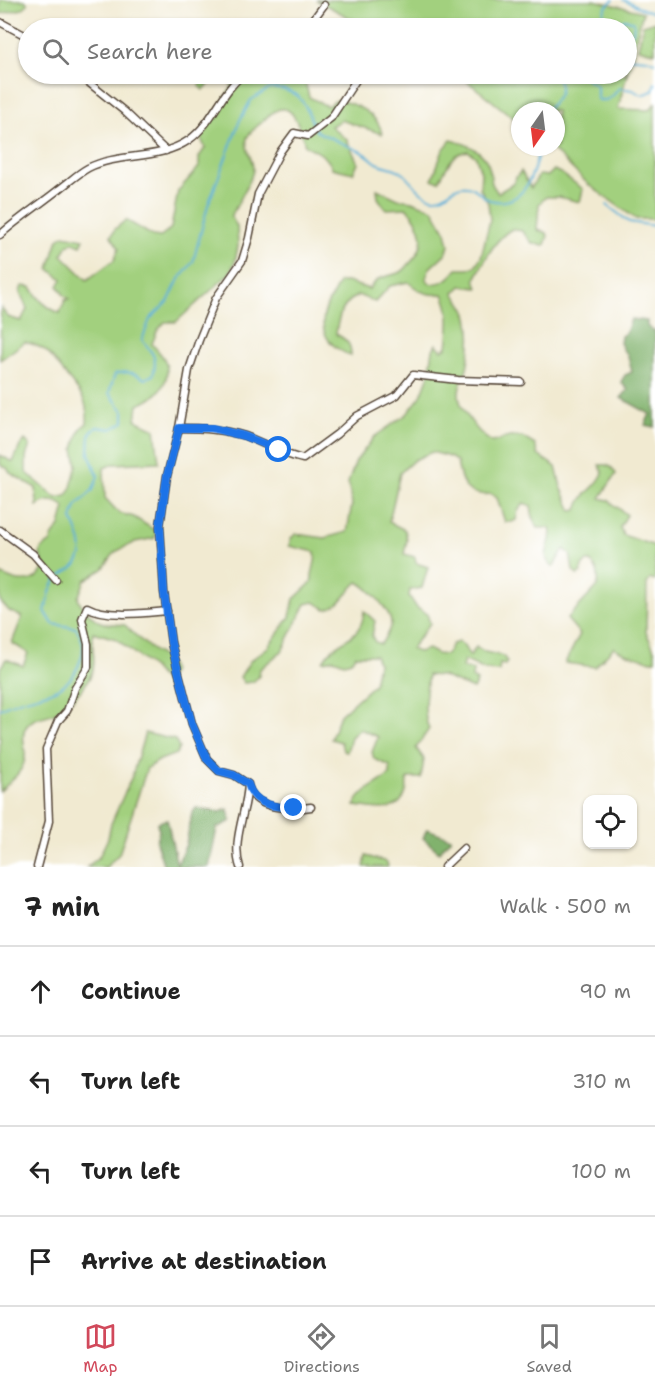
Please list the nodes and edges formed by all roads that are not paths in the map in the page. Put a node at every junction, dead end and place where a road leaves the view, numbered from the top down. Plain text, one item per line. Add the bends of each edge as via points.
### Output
1 (324, 4) dead end
2 (314, 18) edge
3 (0, 22) edge
4 (18, 32) edge
5 (90, 84) edge
6 (232, 84) edge
7 (353, 84) edge
8 (166, 151) junction
9 (0, 235) edge
10 (521, 382) dead end
11 (179, 428) junction
12 (0, 530) edge
13 (56, 580) dead end
14 (166, 611) junction
15 (248, 784) junction
16 (311, 807) dead end
17 (464, 849) dead end
18 (37, 867) edge
19 (240, 867) edge
20 (444, 867) edge

1 - 2 street
3 - 4 street
5 - 8 street
6 - 8 street via 200,129
7 - 11 street via 324,124 308,136 294,133 258,194 242,261 216,298 195,350
8 - 9 street via 87,168
10 - 11 street via 413,375 397,395 357,416 303,459 212,428
11 - 14 street via 160,526
12 - 13 street via 33,554
14 - 15 street via 192,724 207,759 219,771
14 - 18 street via 101,613 87,607 82,619 88,667 46,749 49,821
15 - 16 street via 250,792 261,802 285,808
15 - 19 street via 238,844
17 - 20 street

